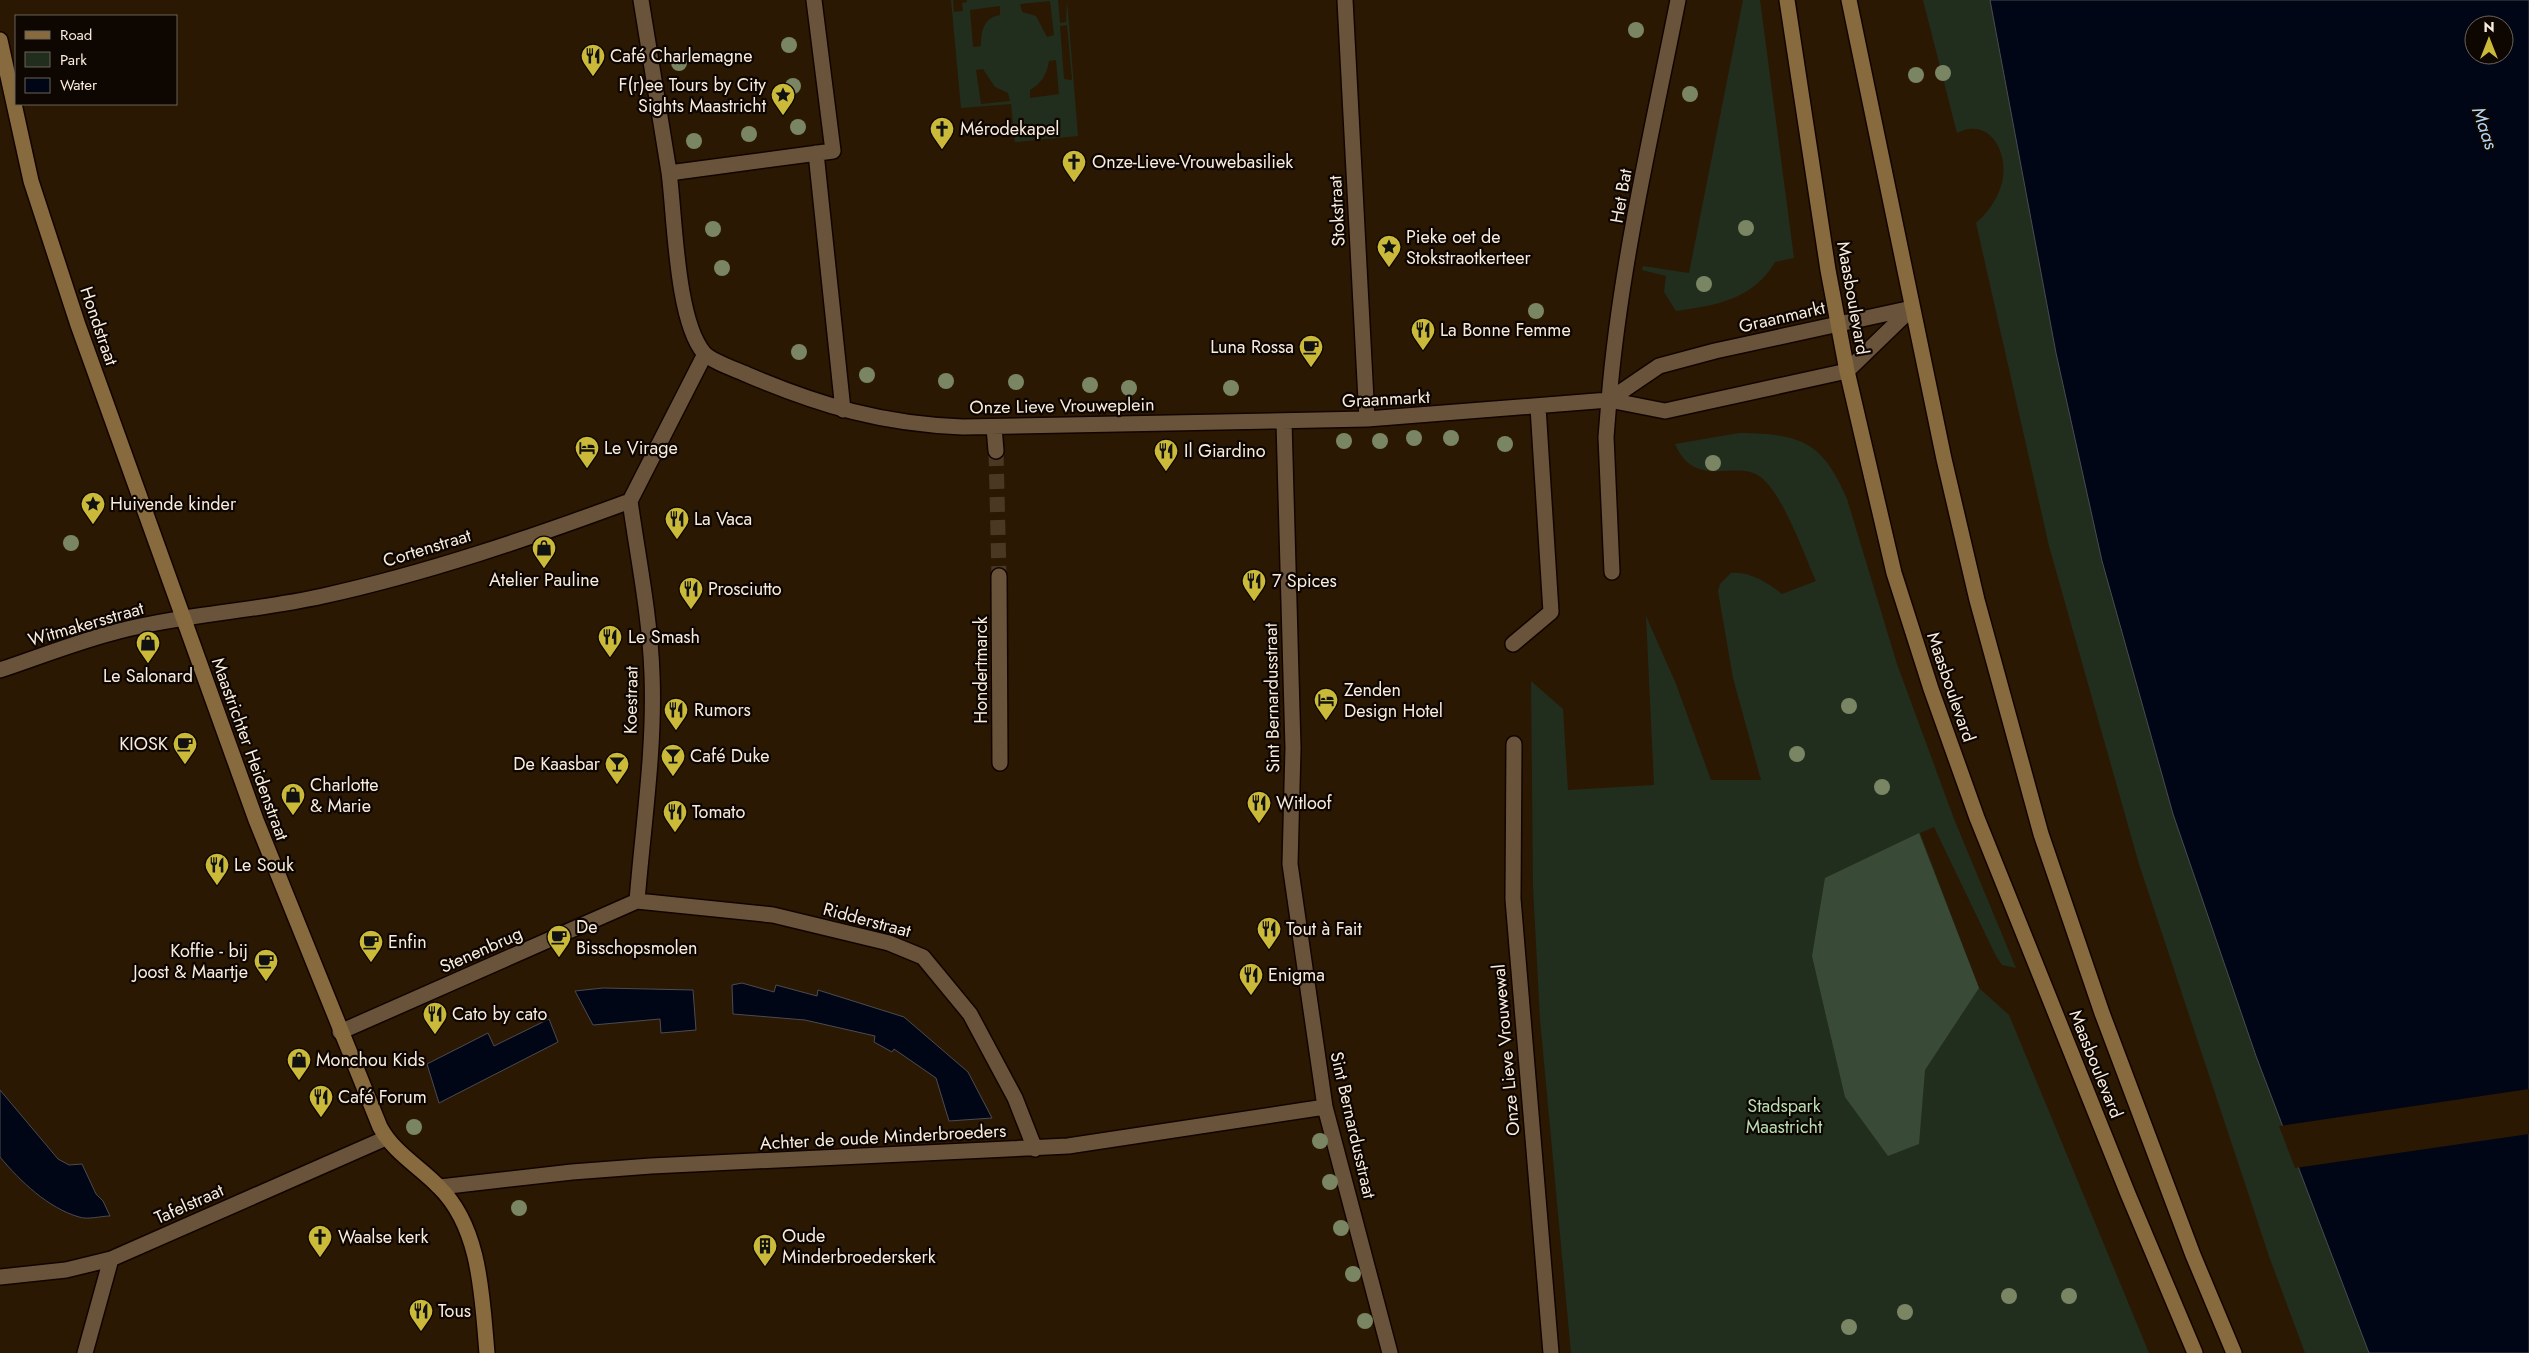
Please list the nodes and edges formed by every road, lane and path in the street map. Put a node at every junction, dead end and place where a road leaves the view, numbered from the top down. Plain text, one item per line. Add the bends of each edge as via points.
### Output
1 (641, 0) edge
2 (814, 0) edge
3 (1345, 0) edge
4 (1678, 0) edge
5 (1788, 0) edge
6 (1849, 0) edge
7 (0, 40) edge
8 (816, 154) junction
9 (669, 173) junction
10 (1912, 308) junction
11 (1838, 323) junction
12 (705, 354) junction
13 (1847, 371) junction
14 (1609, 400) junction
15 (1538, 407) junction
16 (843, 410) junction
17 (1366, 419) junction
18 (1284, 422) junction
19 (994, 427) junction
20 (996, 451) tunnel mouth
21 (630, 501) junction
22 (1612, 572) dead end
23 (999, 576) tunnel mouth
24 (183, 618) junction
25 (1513, 644) dead end
26 (0, 670) edge
27 (1514, 744) dead end
28 (1000, 763) dead end
29 (637, 901) junction
30 (340, 1032) junction
31 (1325, 1106) junction
32 (386, 1138) junction
33 (1035, 1149) junction
34 (440, 1187) junction
35 (111, 1259) junction
36 (0, 1277) edge
37 (85, 1353) edge
38 (487, 1353) edge
39 (1390, 1353) edge
40 (1551, 1353) edge
41 (2196, 1353) edge
42 (2234, 1353) edge

1 - 9 street
2 - 8 street via 833,151
3 - 17 street, Stokstraat
4 - 14 street, Het Bat via 1641,187 1614,344
5 - 11 main road, Maasboulevard via 1818,211
6 - 10 main road, Maasboulevard
7 - 24 main road, Hondstraat via 21,141 42,216
8 - 9 street
8 - 16 street
9 - 12 street via 684,301 691,330
10 - 11 street, Graanmarkt
10 - 13 street
10 - 42 main road, Maasboulevard via 1977,600 2040,834 2193,1255
11 - 13 main road, Maasboulevard
11 - 14 street, Graanmarkt via 1659,366
12 - 16 street, Onze Lieve Vrouweplein via 800,397
12 - 21 street
13 - 14 street, Graanmarkt via 1665,411
13 - 41 main road, Maasboulevard via 1894,573 1946,731 2040,977
14 - 15 street, Graanmarkt
14 - 22 street, Het Bat via 1606,437
15 - 17 street, Graanmarkt
15 - 25 street via 1551,612
16 - 19 street, Onze Lieve Vrouweplein via 929,426
17 - 18 street, Graanmarkt
18 - 19 street, Onze Lieve Vrouweplein
18 - 31 street, Sint Bernardusstraat via 1293,748 1290,864
19 - 20 street
21 - 24 street, Cortenstraat via 384,581 322,596
21 - 29 street, Koestraat via 652,675
23 - 28 street, Hondertmarck
24 - 26 street, Witmakersstraat via 118,631
24 - 30 main road, Maastrichter Heidenstraat via 256,820
27 - 40 street, Onze Lieve Vrouwewal via 1513,899
29 - 30 street, Stenenbrug
29 - 33 street, Ridderstraat via 773,915 889,943 924,957 970,1014 1015,1098
30 - 32 main road, Maastrichter Heidenstraat
31 - 33 street, Achter de oude Minderbroeders
31 - 39 street, Sint Bernardusstraat
32 - 34 main road
32 - 35 street, Tafelstraat
33 - 34 street, Achter de oude Minderbroeders via 651,1166
34 - 38 main road via 459,1214 472,1247
35 - 36 street, Tafelstraat via 66,1270
35 - 37 street

